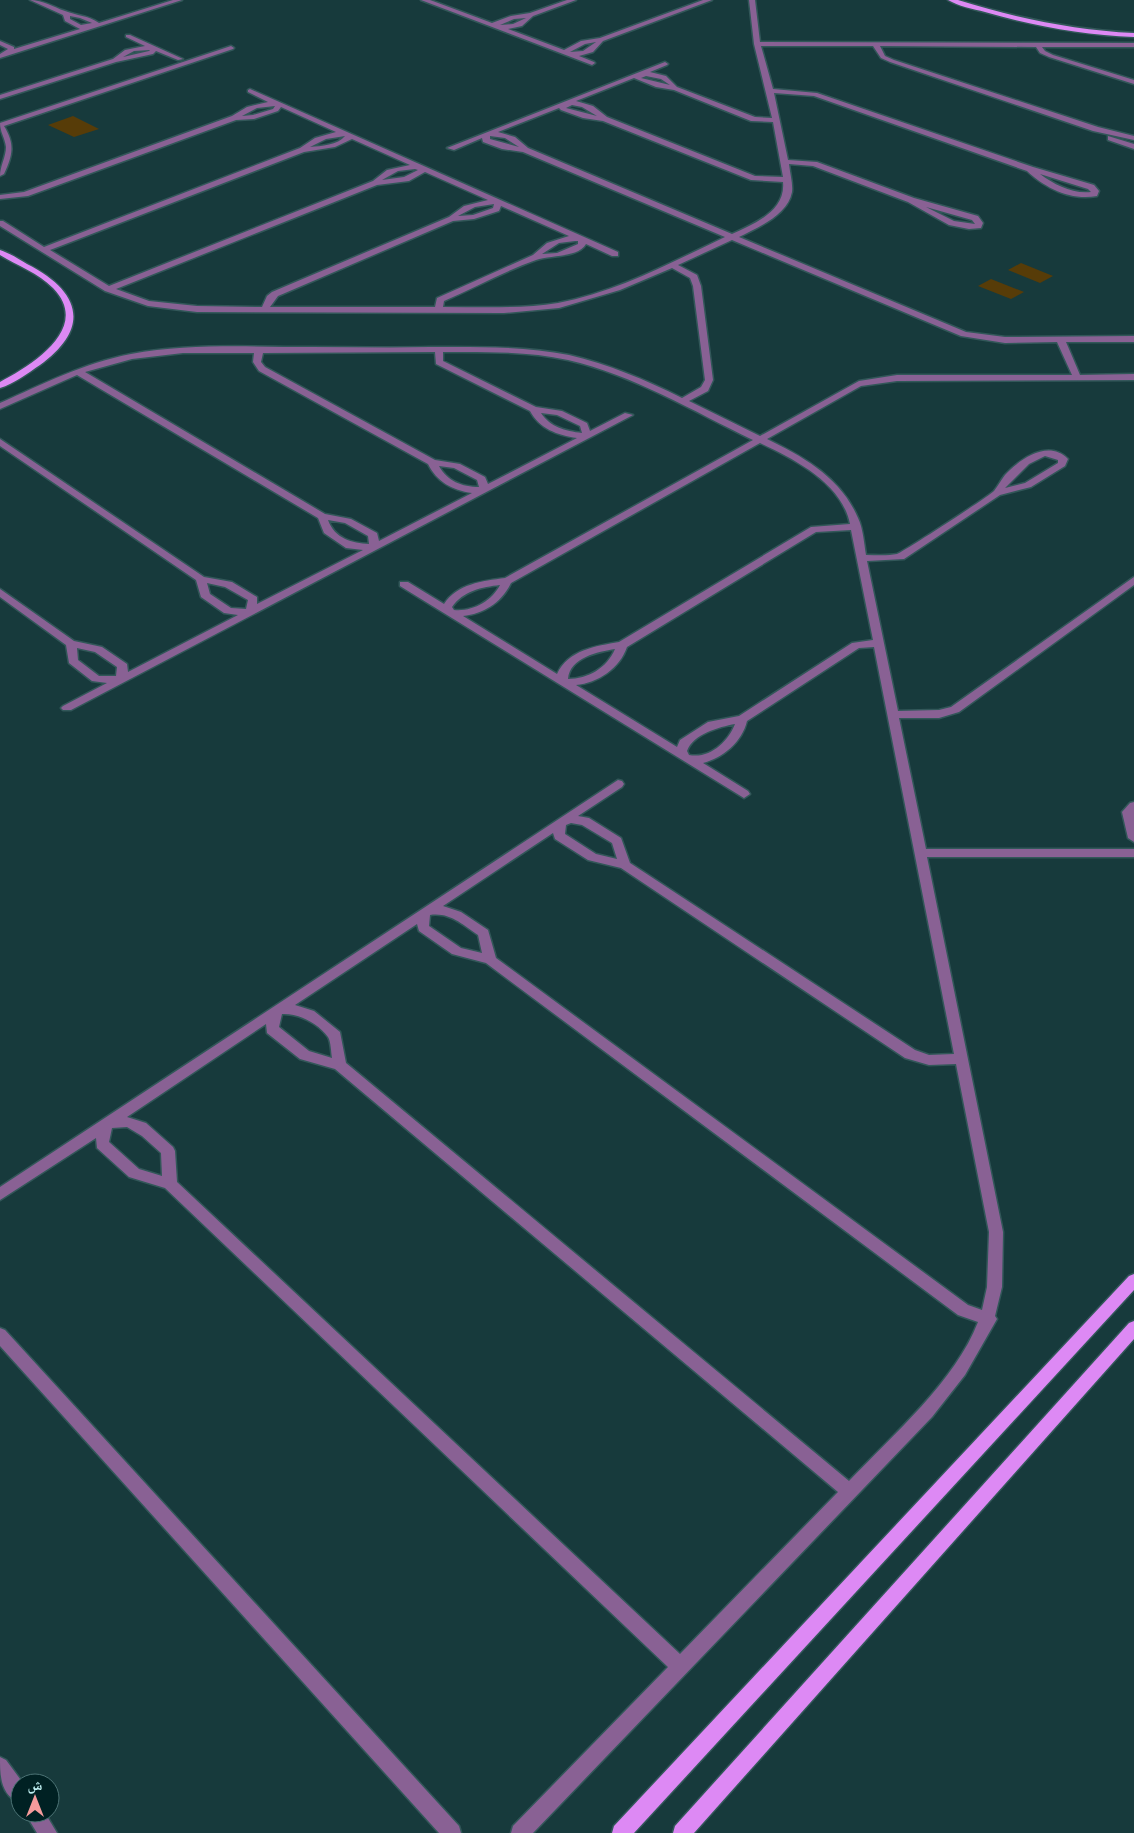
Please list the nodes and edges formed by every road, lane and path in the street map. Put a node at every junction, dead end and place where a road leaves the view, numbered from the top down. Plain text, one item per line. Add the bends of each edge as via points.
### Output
1 (33, 0) edge
2 (155, 0) edge
3 (448, 0) edge
4 (573, 0) edge
5 (709, 0) edge
6 (752, 0) edge
7 (951, 0) edge
8 (970, 0) edge
9 (175, 1) edge
10 (428, 1) edge
11 (66, 14) junction
12 (92, 27) junction
13 (498, 28) junction
14 (1134, 30) edge
15 (1134, 35) edge
16 (128, 36) dead end
17 (0, 43) edge
18 (756, 44) junction
19 (875, 44) junction
20 (1038, 44) junction
21 (1134, 45) edge
22 (155, 48) junction
23 (231, 48) dead end
24 (8, 53) junction
25 (567, 54) junction
26 (0, 55) edge
27 (180, 59) dead end
28 (592, 63) dead end
29 (665, 64) dead end
30 (638, 75) junction
31 (1134, 82) edge
32 (250, 91) dead end
33 (770, 91) junction
34 (0, 97) edge
35 (279, 104) junction
36 (563, 104) junction
37 (776, 120) junction
38 (0, 125) edge
39 (1096, 129) junction
40 (348, 134) junction
41 (486, 134) junction
42 (1134, 138) edge
43 (1134, 147) edge
44 (451, 148) dead end
45 (785, 162) junction
46 (421, 167) junction
47 (1030, 169) junction
48 (0, 174) edge
49 (788, 180) junction
50 (0, 197) edge
51 (911, 200) junction
52 (498, 202) junction
53 (0, 223) edge
54 (731, 237) junction
55 (582, 239) junction
56 (44, 249) junction
57 (0, 252) edge
58 (615, 254) dead end
59 (536, 257) junction
60 (672, 265) junction
61 (108, 289) junction
62 (265, 309) junction
63 (439, 309) junction
64 (1134, 339) edge
65 (1061, 341) junction
66 (258, 350) junction
67 (439, 351) junction
68 (79, 372) junction
69 (1077, 377) junction
70 (1134, 378) edge
71 (0, 386) edge
72 (683, 401) junction
73 (0, 406) edge
74 (534, 409) junction
75 (628, 415) dead end
76 (587, 436) junction
77 (757, 439) junction
78 (0, 442) edge
79 (432, 462) junction
80 (484, 490) junction
81 (997, 493) junction
82 (322, 516) junction
83 (856, 527) junction
84 (375, 547) junction
85 (862, 558) junction
86 (201, 579) junction
87 (507, 580) junction
88 (1134, 580) edge
89 (404, 584) dead end
90 (0, 592) edge
91 (251, 612) junction
92 (450, 613) junction
93 (879, 643) junction
94 (71, 644) junction
95 (622, 645) junction
96 (121, 680) junction
97 (562, 682) junction
98 (67, 708) dead end
99 (893, 715) junction
100 (742, 719) junction
101 (685, 758) junction
102 (618, 784) dead end
103 (744, 794) dead end
104 (1134, 806) edge
105 (561, 822) junction
106 (1134, 838) edge
107 (922, 853) junction
108 (1134, 853) edge
109 (625, 865) junction
110 (426, 912) junction
111 (490, 960) junction
112 (277, 1010) junction
113 (962, 1059) junction
114 (340, 1065) junction
115 (107, 1123) junction
116 (170, 1184) junction
117 (0, 1194) edge
118 (1134, 1280) edge
119 (989, 1319) junction
120 (1134, 1328) edge
121 (0, 1335) edge
122 (850, 1492) junction
123 (680, 1666) junction
124 (0, 1766) edge
125 (10, 1780) edge
126 (452, 1833) edge
127 (520, 1833) edge
128 (621, 1833) edge
129 (682, 1833) edge

1 - 11 street
2 - 9 street
3 - 10 street
4 - 13 street via 496,23 494,25
5 - 25 street via 601,40 583,42 566,49
6 - 18 street
7 - 15 main road via 1044,26
8 - 14 main road via 1043,20
9 - 12 street
10 - 13 street
11 - 12 street via 67,20 80,27
11 - 12 street via 82,16 96,23
12 - 24 street
13 - 25 street
16 - 22 street
17 - 24 street via 12,48
18 - 19 street
18 - 33 street
19 - 20 street
19 - 39 street via 878,53 888,59
20 - 21 street
20 - 31 street via 1042,52 1051,56
22 - 27 street
22 - 34 street via 151,53 115,60
23 - 38 street
24 - 26 street
25 - 28 street
29 - 30 street
30 - 36 street
30 - 37 street via 652,74 671,81 675,88 754,119
32 - 35 street
33 - 37 street
33 - 47 street via 815,94
35 - 40 street
35 - 50 street via 276,110 235,118 25,194
36 - 41 street
36 - 49 street via 578,103 596,111 604,119 754,178
37 - 45 street
38 - 48 street via 11,150
39 - 42 street
39 - 43 street
40 - 46 street
40 - 56 street via 345,140 323,148 303,150
41 - 44 street
41 - 54 street via 501,134 520,142 525,150
45 - 49 street
45 - 51 street via 814,164
46 - 52 street
46 - 61 street via 419,174 396,182 376,183
47 - 47 street via 1036,176 1079,195 1094,194 1091,187
49 - 54 street via 784,202 774,213
51 - 51 street via 927,211 962,226 978,226 975,218
52 - 55 street
52 - 62 street via 496,209 489,212 452,219 275,294
53 - 56 street
54 - 60 street
54 - 65 street via 964,334 1005,340
55 - 58 street
55 - 59 street via 566,238 544,248
55 - 59 street via 581,246 558,255
56 - 61 street
57 - 71 main road via 59,289 69,304 71,316 67,330 50,354
59 - 63 street via 440,300
60 - 63 street via 599,295 559,305 504,310
60 - 72 street via 694,277 698,286 709,380 705,389
61 - 62 street via 129,298 167,306
62 - 63 street
64 - 65 street
65 - 69 street
66 - 67 street
66 - 68 street via 164,352 113,360
66 - 79 street via 257,362 262,369
67 - 72 street via 511,351 567,358 614,372
67 - 74 street via 439,362
68 - 73 street
68 - 82 street
69 - 70 street
69 - 77 street via 876,380 845,390
72 - 77 street
74 - 76 street via 540,422 564,434
74 - 76 street via 559,413 584,425
75 - 76 street
76 - 80 street
77 - 83 street via 816,470 848,504
77 - 87 street
78 - 86 street
79 - 80 street via 457,466 482,479
79 - 80 street via 437,476 461,489
80 - 84 street
81 - 81 street via 1028,485 1062,464 1063,459 1058,454 1036,455 1003,482
81 - 85 street via 900,556
82 - 84 street via 348,521 373,535
82 - 84 street via 327,531 350,546
83 - 85 street
83 - 95 street via 814,528
84 - 91 street
85 - 93 street
86 - 91 street via 205,595 228,611
86 - 91 street via 228,584 253,600
87 - 92 street via 498,597 470,613
87 - 92 street via 479,585 450,600 447,607
88 - 99 street via 955,710 939,714
89 - 92 street
90 - 94 street
91 - 96 street
92 - 97 street
93 - 99 street
93 - 100 street via 856,645
94 - 96 street via 73,662 96,679
94 - 96 street via 98,649 123,666
95 - 97 street via 620,655 613,663 585,681
95 - 97 street via 592,650 564,667
96 - 98 street
97 - 101 street
99 - 107 street
100 - 101 street via 741,730 735,739 706,759
100 - 101 street via 712,724 684,743 681,751
101 - 103 street
102 - 105 street
104 - 106 street via 1128,812
105 - 109 street via 571,819 585,821 617,841
105 - 109 street via 559,836 592,857
105 - 110 street
107 - 108 street
107 - 113 street
109 - 113 street via 910,1054 929,1060
110 - 111 street via 423,928 457,951
110 - 111 street via 438,908 452,910 484,934
110 - 112 street
111 - 119 street via 963,1310
112 - 114 street via 304,1010 336,1036
112 - 114 street via 272,1029 305,1055
112 - 115 street
113 - 119 street via 996,1232 998,1259
114 - 122 street
115 - 116 street via 102,1144 134,1173
115 - 116 street via 121,1120 137,1123 168,1151
115 - 117 street
116 - 123 street
118 - 128 main road
119 - 122 street via 958,1374
120 - 129 main road
121 - 126 street
122 - 123 street
123 - 127 street
124 - 125 street

